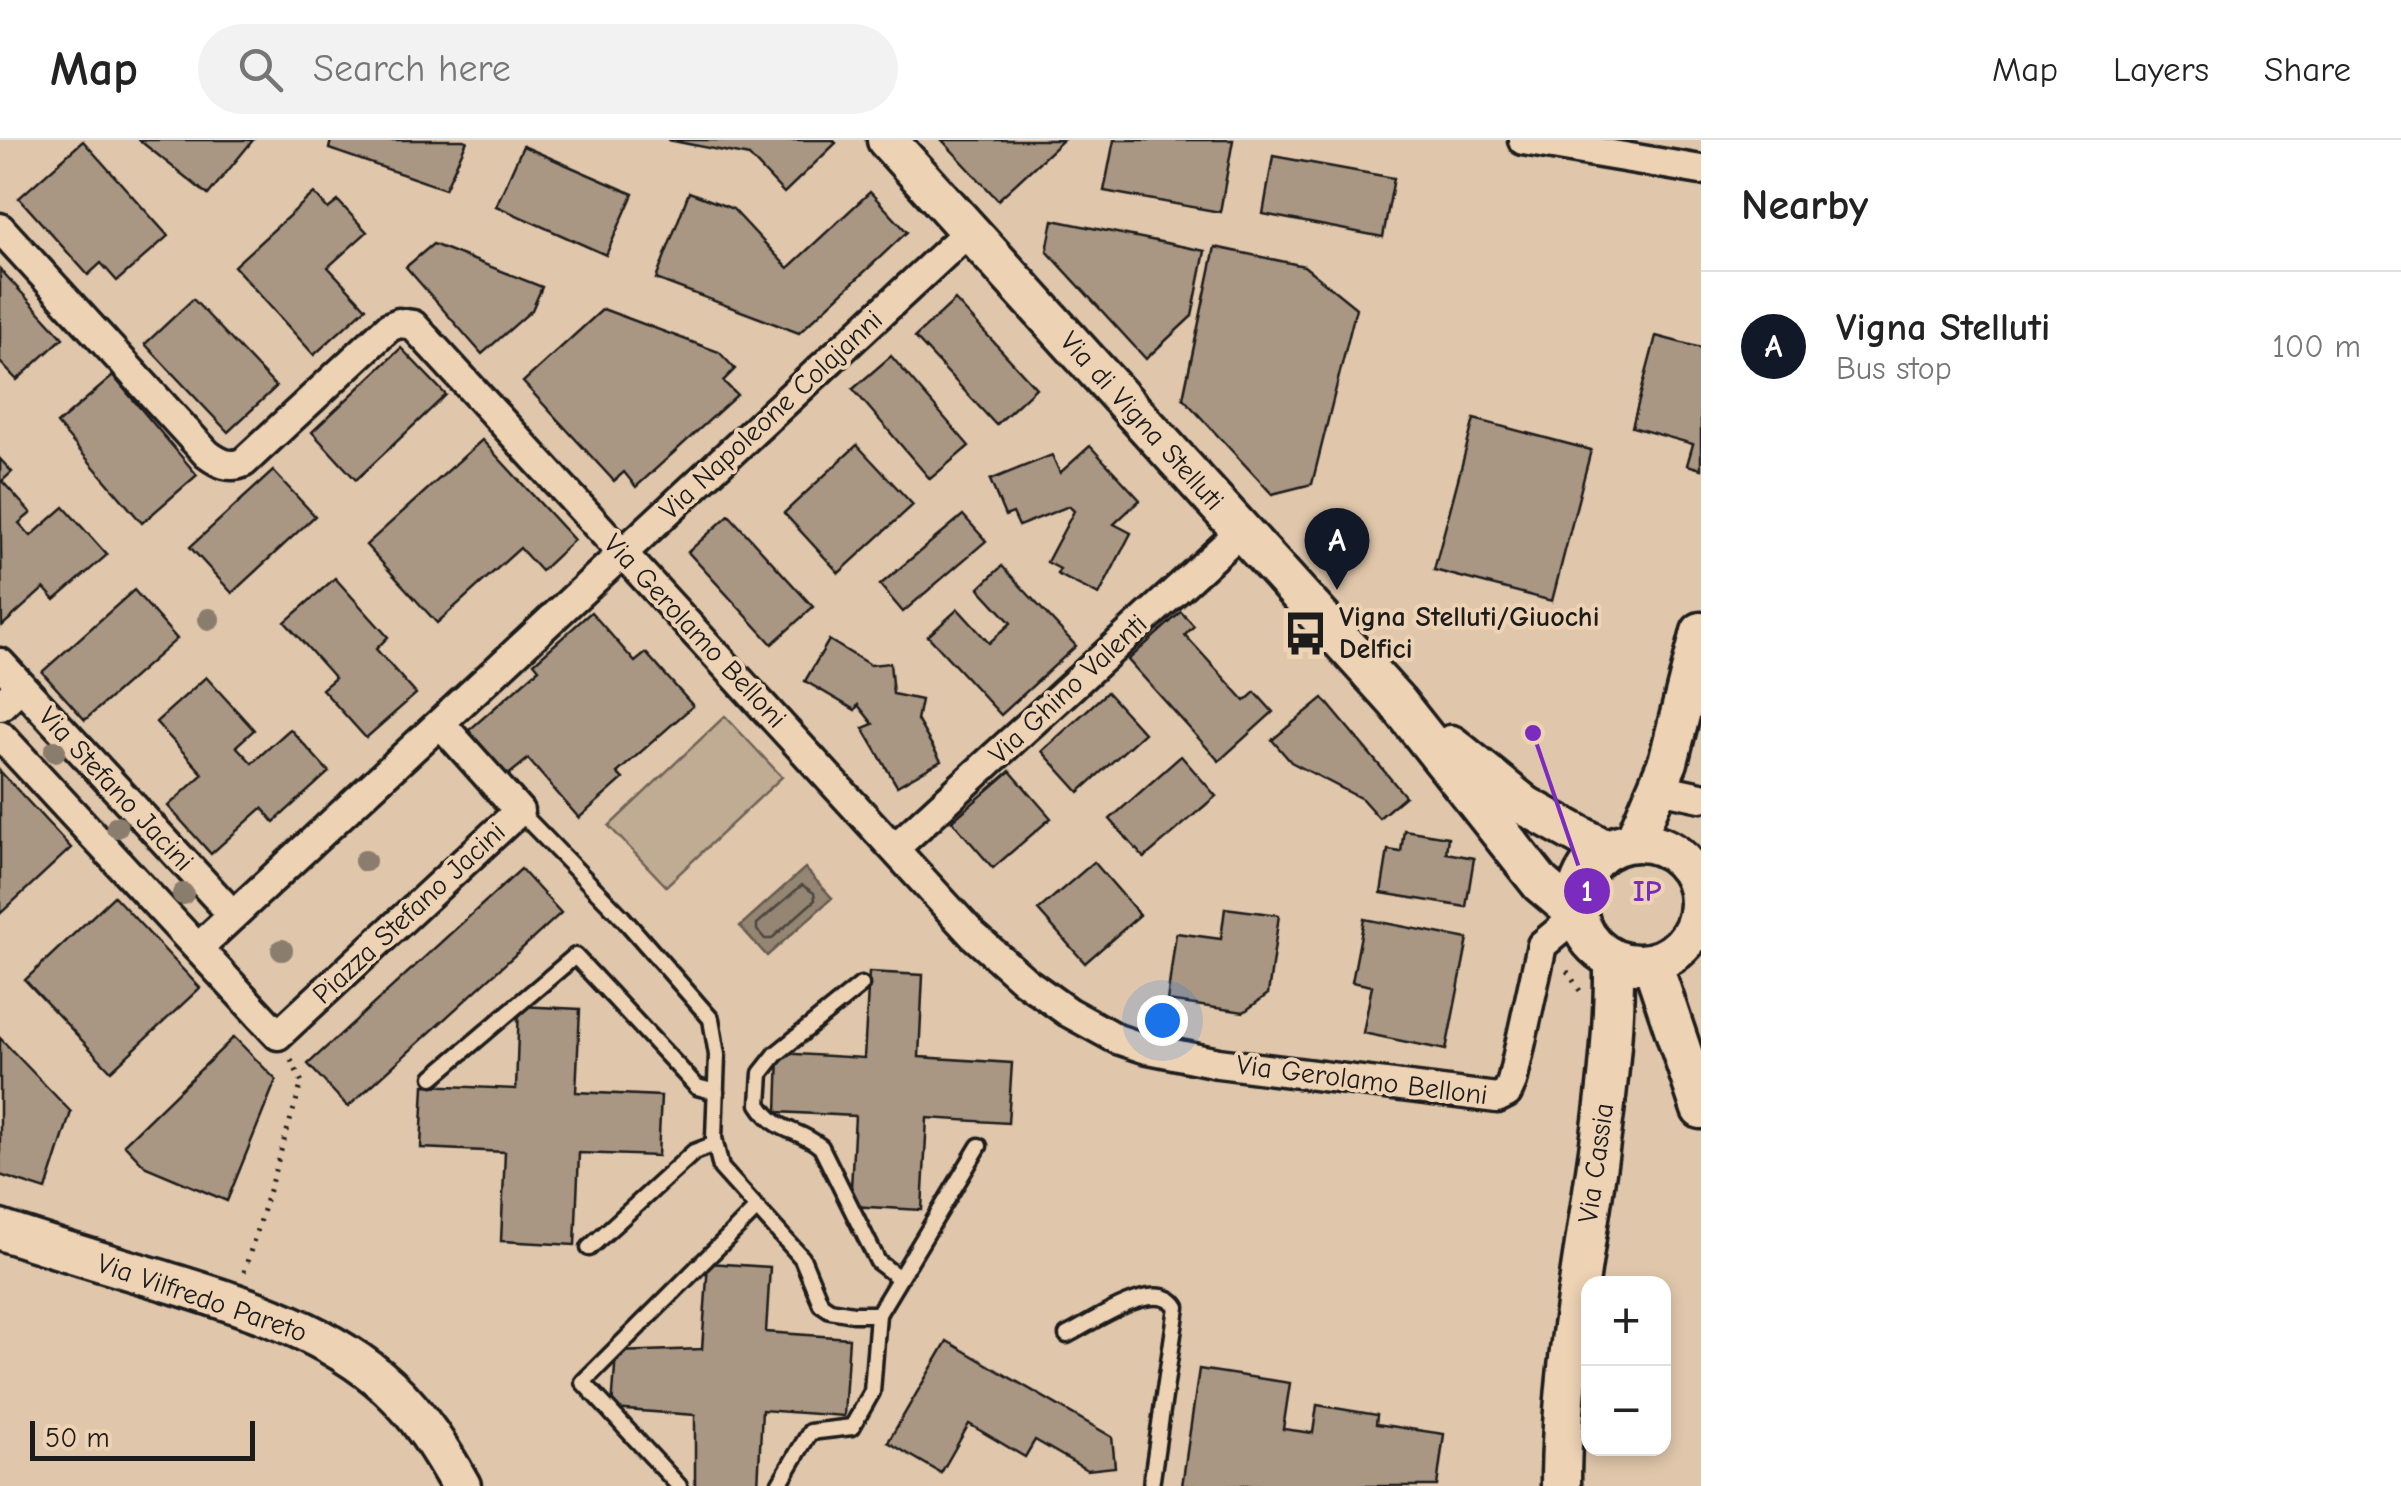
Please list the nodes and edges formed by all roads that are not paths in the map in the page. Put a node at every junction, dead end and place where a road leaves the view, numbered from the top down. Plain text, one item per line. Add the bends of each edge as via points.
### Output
1 (887, 140) edge
2 (1522, 140) edge
3 (1701, 170) edge
4 (0, 228) edge
5 (969, 231) junction
6 (1241, 531) junction
7 (622, 554) junction
8 (1701, 632) edge
9 (0, 662) edge
10 (22, 686) junction
11 (1398, 702) junction
12 (0, 706) edge
13 (441, 724) junction
14 (0, 735) edge
15 (1663, 775) junction
16 (1701, 797) edge
17 (519, 811) junction
18 (1620, 846) junction
19 (896, 847) junction
20 (1700, 908) edge
21 (233, 915) junction
22 (1578, 915) junction
23 (198, 948) junction
24 (1633, 962) junction
25 (861, 986) dead end
26 (433, 1077) dead end
27 (716, 1092) junction
28 (1701, 1109) edge
29 (715, 1144) junction
30 (979, 1146) dead end
31 (758, 1208) junction
32 (0, 1230) edge
33 (590, 1248) dead end
34 (900, 1278) junction
35 (878, 1314) junction
36 (1067, 1336) dead end
37 (462, 1486) edge
38 (679, 1486) edge
39 (778, 1486) edge
40 (1151, 1486) edge
41 (1561, 1486) edge

1 - 5 main road, Via di Vigna Stelluti
2 - 3 street
4 - 7 street, Via Gerolamo Belloni via 221,464 244,462 389,327 413,325
5 - 6 main road, Via di Vigna Stelluti
5 - 7 street, Via Napoleone Colajanni
6 - 11 main road, Via di Vigna Stelluti
6 - 19 street, Via Ghino Valenti
7 - 13 street, Via Napoleone Colajanni
7 - 19 street, Via Gerolamo Belloni
8 - 15 main road
9 - 10 street, Via Stefano Jacini
10 - 12 street
10 - 21 street, Via Stefano Jacini
11 - 18 main road, Via di Vigna Stelluti via 1526,806
11 - 22 main road, Via di Vigna Stelluti via 1541,884
13 - 17 street, Piazza Stefano Jacini
13 - 21 street
14 - 23 street, Via Stefano Jacini
15 - 16 street
15 - 18 main road
17 - 23 street, Piazza Stefano Jacini via 278,1034
17 - 27 lane via 711,1018
18 - 20 main road via 1667,850 1682,861
18 - 22 main road via 1586,872
19 - 22 street, Via Gerolamo Belloni via 993,955 1117,1040 1218,1063 1486,1098 1497,1098 1512,1082 1542,945
20 - 24 main road via 1678,950
21 - 23 street
22 - 24 main road via 1590,942
24 - 28 main road
24 - 41 main road, Via Cassia via 1615,1028 1574,1314
25 - 34 lane via 776,1054 761,1074 759,1104 778,1127 820,1147 878,1262
26 - 27 lane via 574,956 697,1086
27 - 29 lane
29 - 31 lane via 721,1168
29 - 33 lane via 694,1152
30 - 34 lane
31 - 35 lane via 802,1258 821,1304
31 - 38 lane via 582,1382
32 - 37 main road, Via Vilfredo Pareto via 234,1304 316,1338 368,1370 410,1408
34 - 35 lane
35 - 39 lane via 872,1392 852,1427 810,1432
36 - 40 lane via 1147,1295 1178,1307

